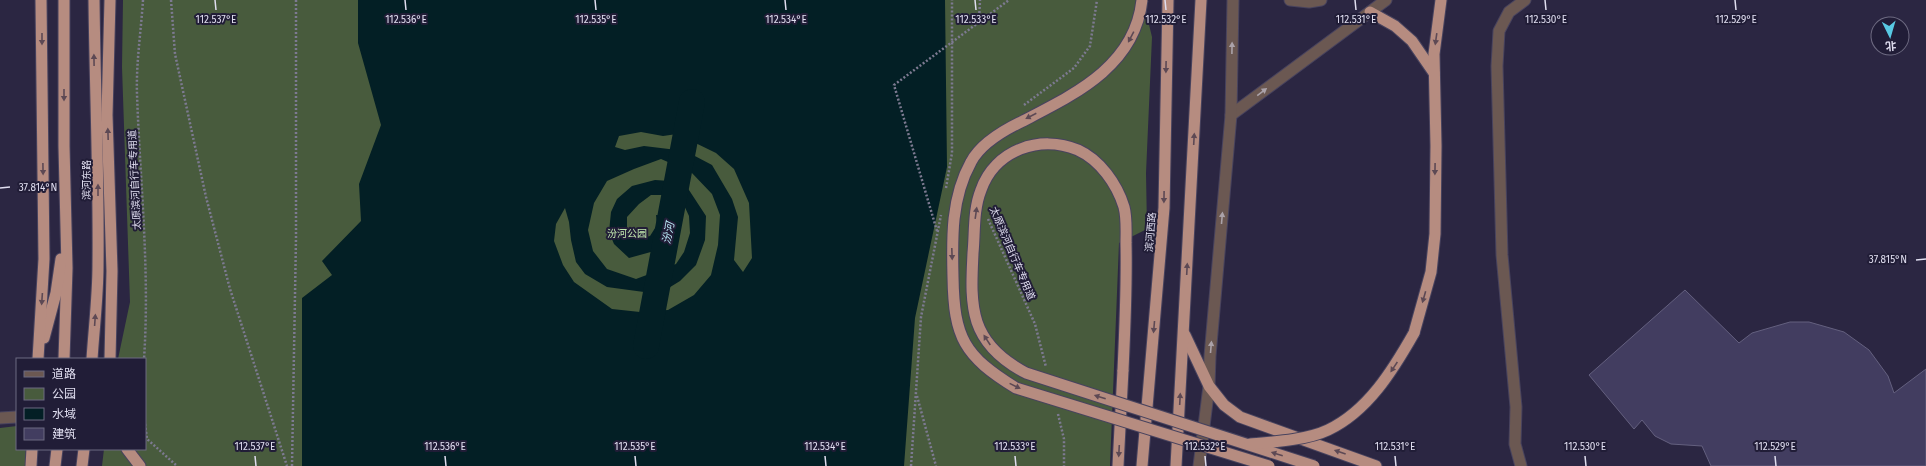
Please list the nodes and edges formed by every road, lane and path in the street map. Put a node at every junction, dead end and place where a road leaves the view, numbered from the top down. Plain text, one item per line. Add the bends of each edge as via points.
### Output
1 (41, 0) edge
2 (64, 0) edge
3 (94, 0) edge
4 (110, 0) edge
5 (143, 0) edge
6 (172, 0) edge
7 (296, 0) edge
8 (952, 0) edge
9 (980, 0) edge
10 (1009, 0) edge
11 (1098, 0) edge
12 (1142, 0) edge
13 (1168, 0) edge
14 (1201, 0) edge
15 (1233, 0) edge
16 (1290, 0) edge
17 (1321, 0) edge
18 (1386, 0) edge
19 (1441, 0) edge
20 (1525, 0) edge
21 (1370, 12) junction
22 (979, 22) junction
23 (952, 42) junction
24 (1434, 73) junction
25 (1023, 106) dead end
26 (1231, 115) junction
27 (945, 189) dead end
28 (941, 211) dead end
29 (988, 218) dead end
30 (66, 229) junction
31 (937, 232) junction
32 (1184, 333) junction
33 (38, 358) edge
34 (64, 358) edge
35 (92, 358) edge
36 (110, 358) edge
37 (144, 358) edge
38 (1046, 370) dead end
39 (1209, 386) junction
40 (916, 393) junction
41 (1056, 408) dead end
42 (16, 417) edge
43 (0, 418) edge
44 (146, 432) edge
45 (1245, 444) junction
46 (32, 450) edge
47 (57, 450) edge
48 (84, 450) edge
49 (128, 450) edge
50 (31, 466) edge
51 (55, 466) edge
52 (82, 466) edge
53 (140, 466) edge
54 (177, 466) edge
55 (287, 466) edge
56 (292, 466) edge
57 (911, 466) edge
58 (936, 466) edge
59 (1064, 466) edge
60 (1118, 466) edge
61 (1142, 466) edge
62 (1176, 466) edge
63 (1199, 466) edge
64 (1269, 466) edge
65 (1314, 466) edge
66 (1376, 466) edge
67 (1521, 466) edge

1 -> 33 highway via 44,259
2 -> 30 highway, 滨河东路
35 -> 3 highway, 滨河东路 via 98,266
36 -> 4 highway via 112,271 107,115
5 - 37 path, 太原滨河自行车专用道 via 137,92 146,225
6 - 55 path via 175,54 206,197 230,289
7 - 56 path via 296,238
8 - 23 path
9 - 22 path
10 - 22 path
11 - 25 path via 1090,46 1074,68
12 -> 64 highway, bridge via 1134,32 1125,49 1108,68 1072,96 1007,129 971,161 959,188 952,239 954,308 960,333 973,355 989,371 1016,388
13 -> 61 highway, 滨河西路 via 1164,208
32 -> 14 highway
26 -> 15 street
16 - 17 street
18 - 21 street
19 -> 24 highway
20 - 67 street via 1509,12 1500,31 1497,66 1502,254 1516,406 1515,444
21 - 24 highway via 1395,26 1412,41
26 -> 21 street
22 - 23 path
23 - 27 path via 952,153
23 - 31 path via 894,85
24 -> 45 highway, bridge via 1435,234 1431,272 1414,333 1394,368 1358,411 1328,431 1285,442
39 -> 26 street
28 - 31 path
29 - 38 path, 太原滨河自行车专用道 via 1035,324
30 - 33 highway via 56,293
30 - 34 highway, 滨河东路
31 - 40 path via 921,317
32 - 39 highway
62 -> 32 highway
39 - 63 street
66 -> 39 highway via 1240,417 1224,406
40 - 57 path
40 - 58 path
41 - 59 path via 1064,439
42 - 43 street
44 - 54 path via 147,439
45 -> 60 highway, bridge via 1026,373 1012,366 986,339 977,322 973,303 976,214 981,190 992,171 1006,157 1026,146 1049,143 1070,147 1088,155 1106,172 1124,208 1127,267 1123,370
65 -> 45 highway, bridge
46 - 50 highway
47 - 51 highway
48 - 52 highway
49 - 53 highway

